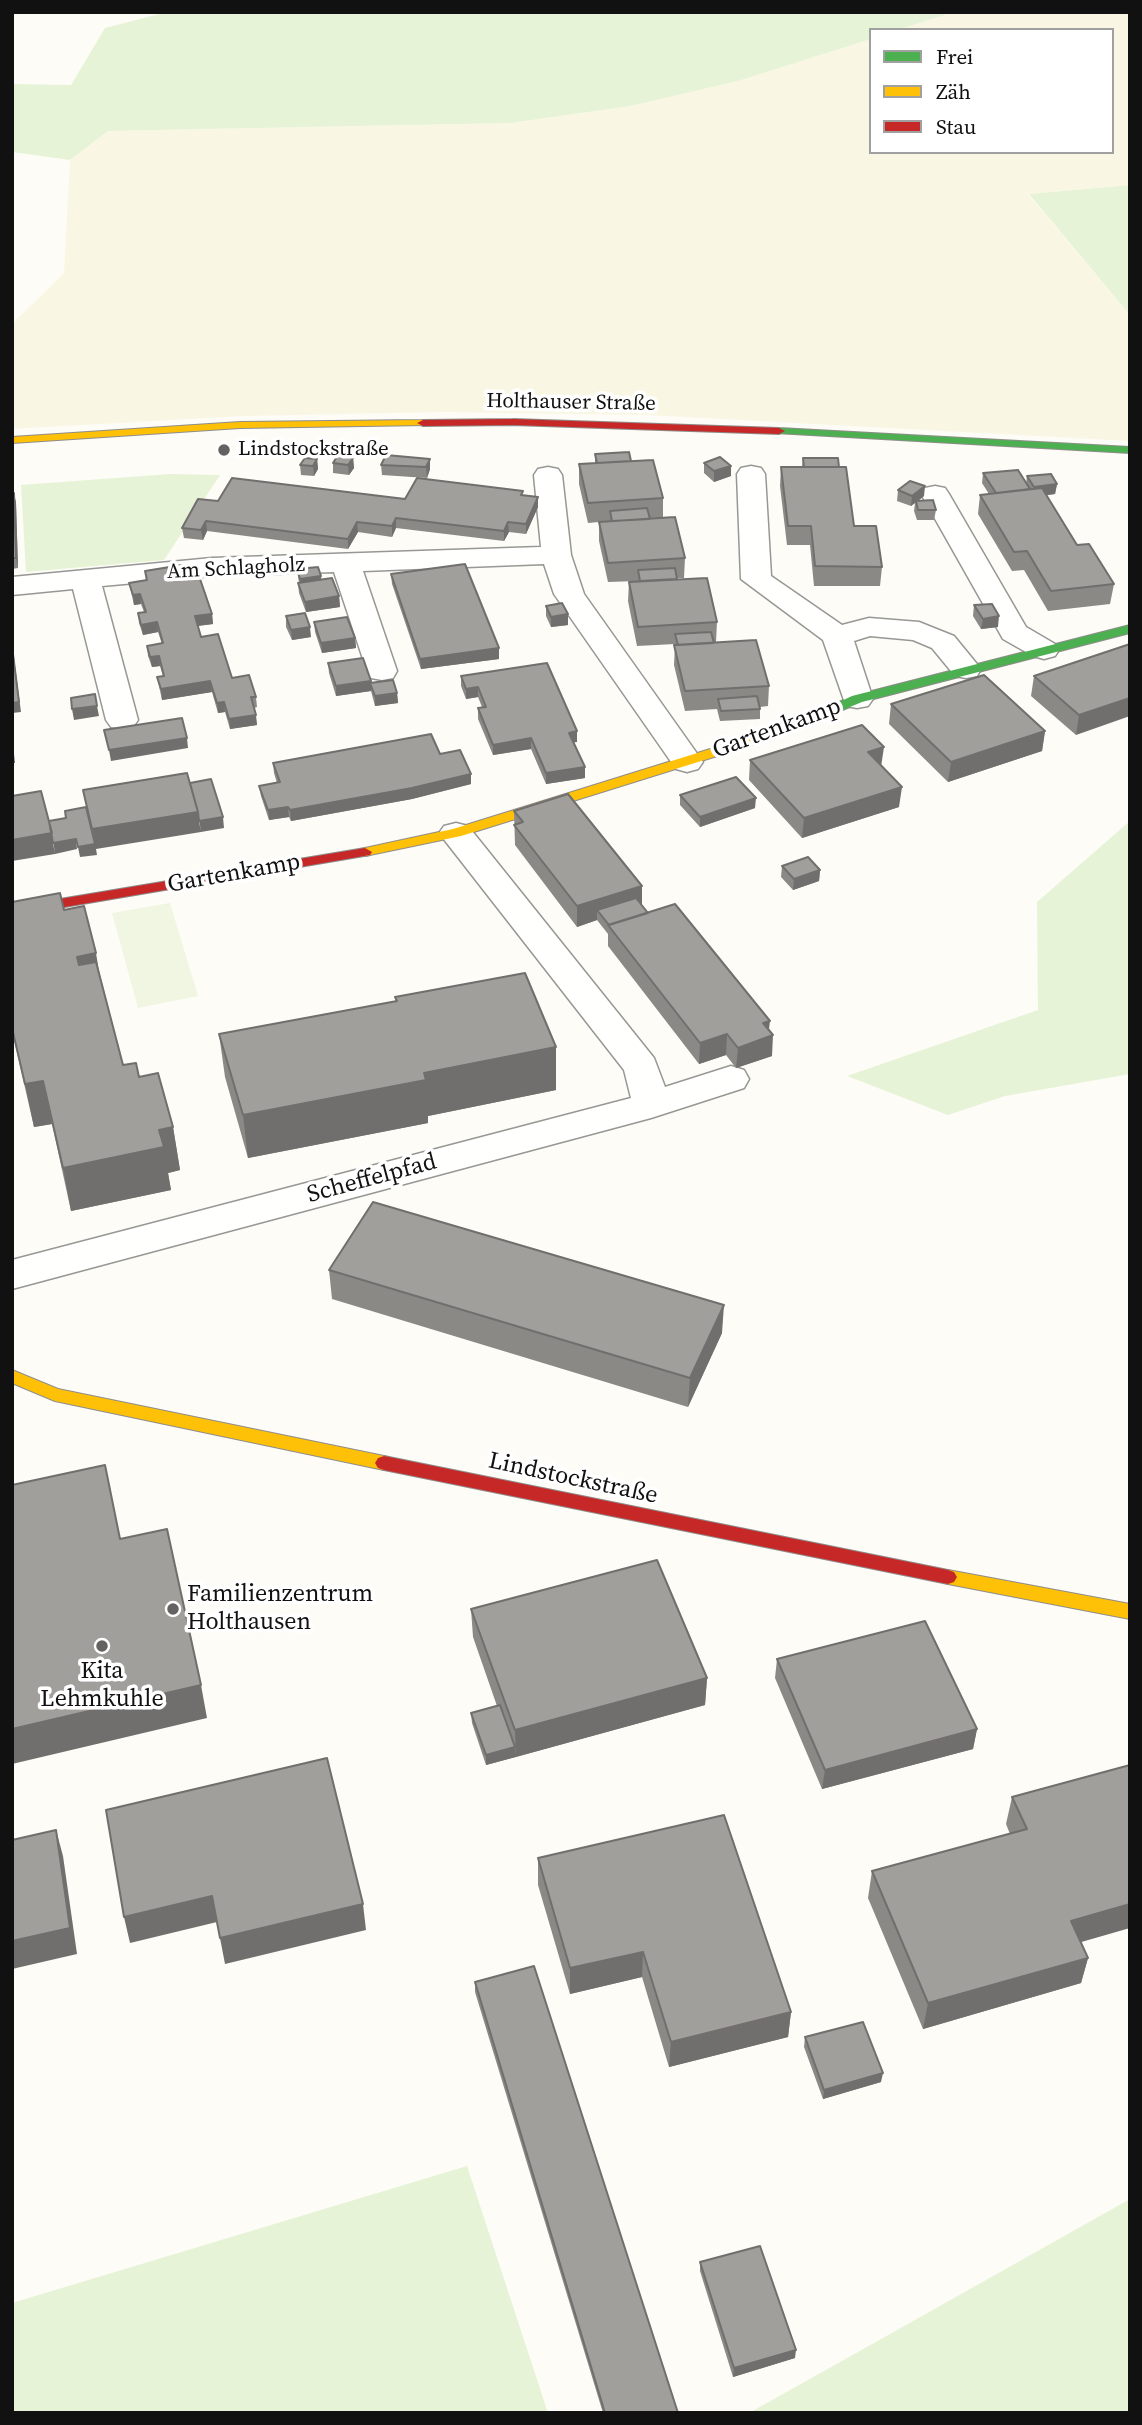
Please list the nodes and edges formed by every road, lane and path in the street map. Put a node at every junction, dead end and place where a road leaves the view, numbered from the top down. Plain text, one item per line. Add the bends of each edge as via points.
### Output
1 (12, 440) edge
2 (1130, 450) edge
3 (751, 474) dead end
4 (548, 475) dead end
5 (935, 494) dead end
6 (556, 555) junction
7 (346, 564) junction
8 (85, 579) junction
9 (12, 586) edge
10 (1130, 629) edge
11 (837, 636) junction
12 (1044, 650) junction
13 (966, 668) junction
14 (382, 671) dead end
15 (857, 699) junction
16 (122, 720) dead end
17 (687, 762) junction
18 (456, 833) junction
19 (12, 912) edge
20 (731, 1079) dead end
21 (651, 1105) junction
22 (12, 1275) edge
23 (12, 1376) edge
24 (1130, 1612) edge

1 - 2 street, Holthauser Straße via 240,425 500,422 746,429
3 - 11 street via 756,579
4 - 6 street
5 - 12 street via 1014,633
6 - 7 street, Am Schlagholz
6 - 17 street via 569,594
7 - 8 street, Am Schlagholz via 212,567
7 - 14 street
8 - 9 street, Am Schlagholz
8 - 16 street
10 - 12 street, Gartenkamp
11 - 13 street via 869,627 919,632 943,642
11 - 15 street, Gartenkamp
12 - 13 street, Gartenkamp
13 - 15 street, Gartenkamp
15 - 17 street, Gartenkamp
17 - 18 street, Gartenkamp
18 - 19 street, Gartenkamp
18 - 21 street via 641,1067
20 - 21 street, Scheffelpfad
21 - 22 street, Scheffelpfad
23 - 24 street, Lindstockstraße via 55,1395

